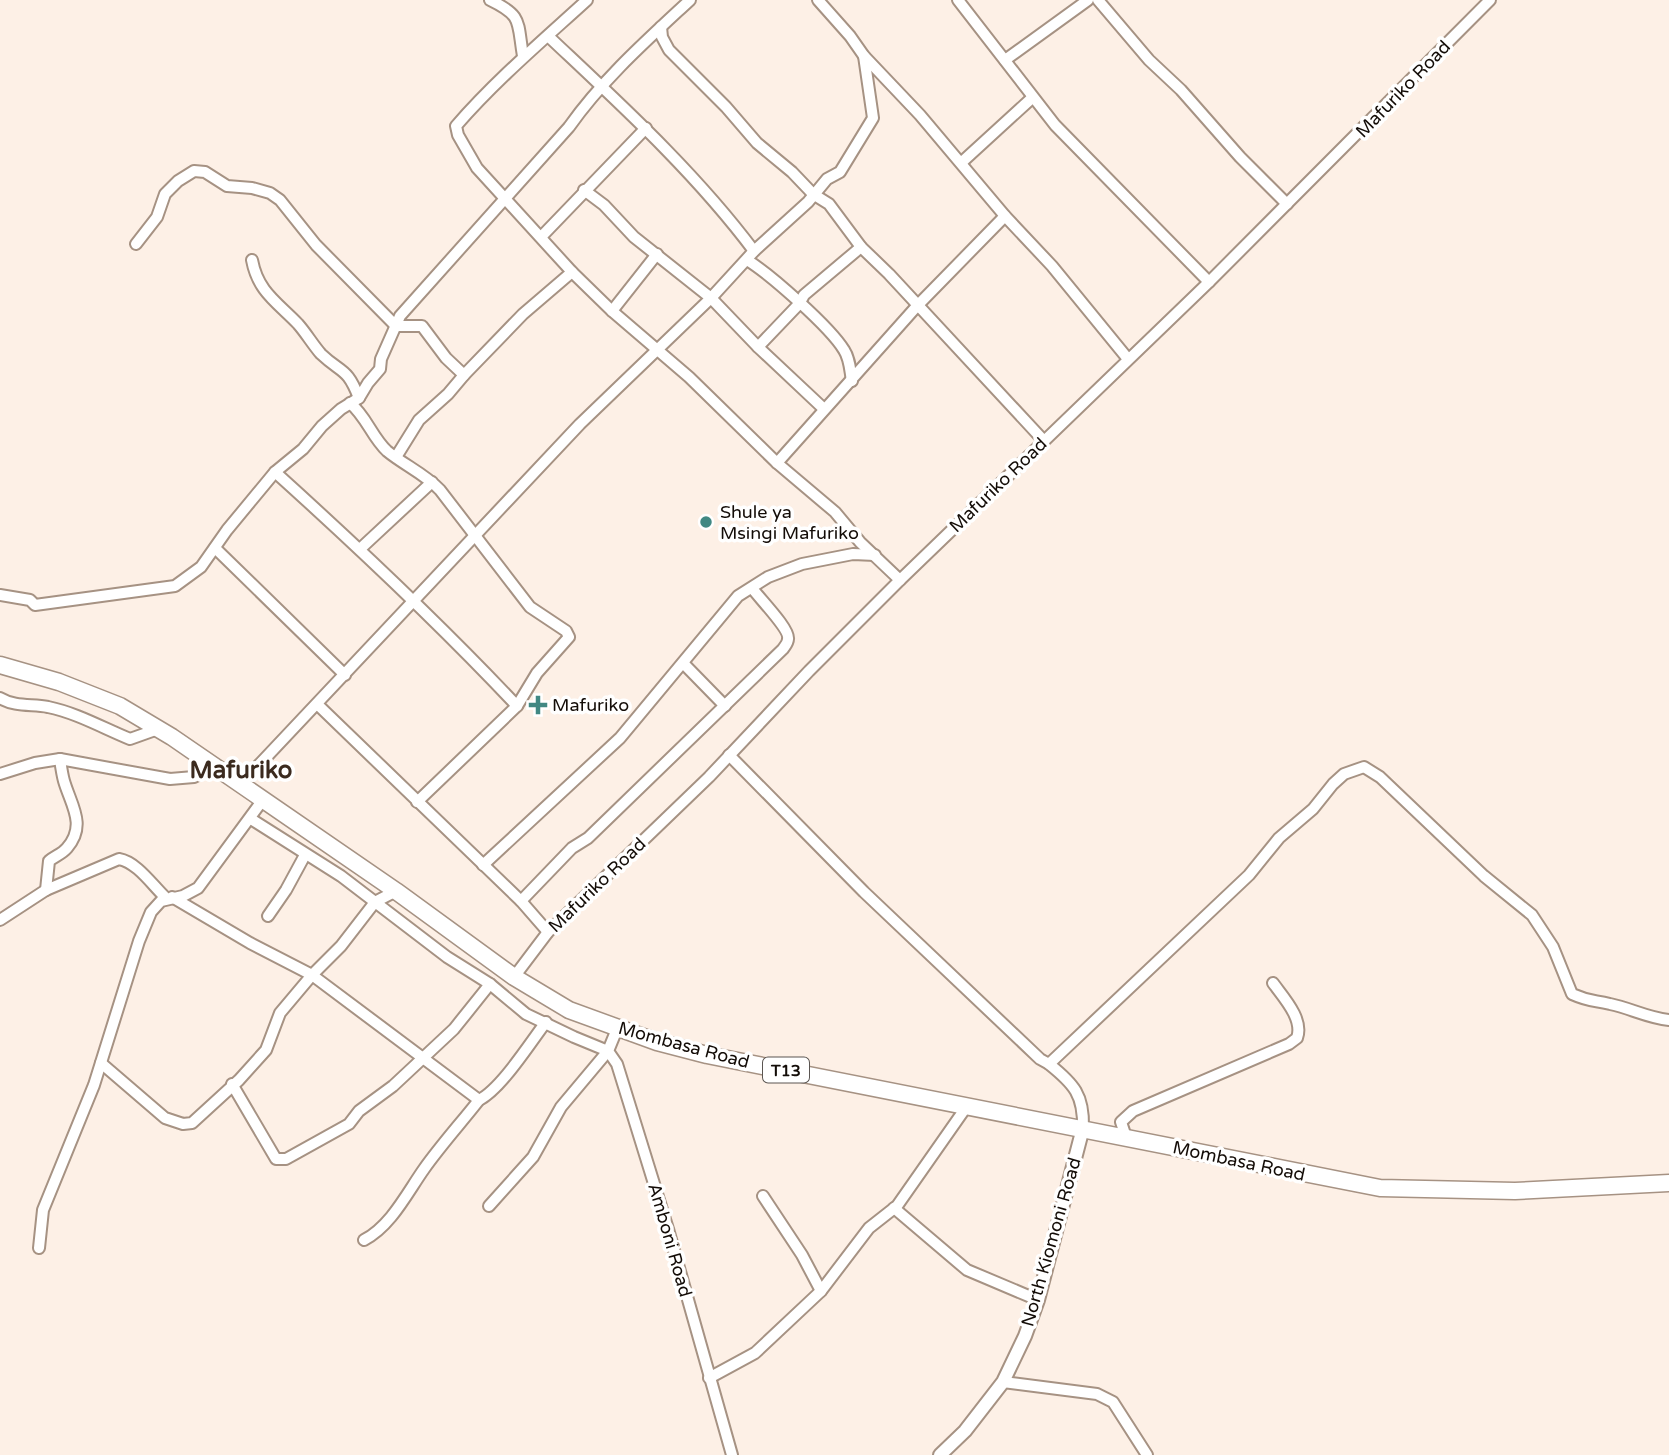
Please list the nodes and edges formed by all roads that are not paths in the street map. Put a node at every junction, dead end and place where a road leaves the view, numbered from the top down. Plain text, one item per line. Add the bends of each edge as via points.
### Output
1 (490, 0) edge
2 (587, 0) edge
3 (690, 0) edge
4 (818, 0) edge
5 (958, 0) edge
6 (1088, 0) edge
7 (1098, 0) edge
8 (1490, 0) edge
9 (661, 27) junction
10 (548, 36) junction
11 (523, 56) junction
12 (864, 56) junction
13 (1005, 60) junction
14 (603, 85) junction
15 (1032, 98) junction
16 (646, 128) junction
17 (962, 162) junction
18 (584, 190) junction
19 (813, 194) junction
20 (503, 198) junction
21 (1287, 204) junction
22 (1005, 216) junction
23 (541, 237) junction
24 (136, 244) dead end
25 (860, 247) junction
26 (754, 251) junction
27 (657, 254) junction
28 (252, 260) dead end
29 (747, 260) junction
30 (572, 272) junction
31 (1209, 282) junction
32 (712, 298) junction
33 (800, 304) junction
34 (917, 306) junction
35 (612, 311) junction
36 (396, 326) junction
37 (758, 347) junction
38 (657, 350) junction
39 (1128, 359) junction
40 (464, 375) junction
41 (852, 381) junction
42 (354, 401) junction
43 (824, 409) junction
44 (1044, 441) junction
45 (396, 457) junction
46 (777, 463) junction
47 (275, 471) junction
48 (432, 482) junction
49 (475, 537) junction
50 (215, 548) junction
51 (359, 549) junction
52 (875, 555) junction
53 (900, 580) junction
54 (752, 588) junction
55 (0, 595) edge
56 (414, 602) junction
57 (683, 663) junction
58 (0, 665) edge
59 (345, 675) junction
60 (0, 698) edge
61 (318, 705) junction
62 (517, 706) junction
63 (725, 706) junction
64 (158, 729) junction
65 (729, 755) junction
66 (60, 759) junction
67 (219, 770) junction
68 (0, 774) edge
69 (240, 785) junction
70 (262, 801) junction
71 (416, 802) junction
72 (251, 819) junction
73 (305, 855) junction
74 (483, 865) junction
75 (46, 890) junction
76 (396, 891) junction
77 (169, 898) junction
78 (521, 901) junction
79 (376, 902) junction
80 (268, 916) dead end
81 (0, 920) edge
82 (548, 932) junction
83 (312, 975) junction
84 (514, 978) junction
85 (1273, 983) dead end
86 (490, 984) junction
87 (1669, 1020) edge
88 (546, 1022) junction
89 (617, 1029) junction
90 (608, 1051) junction
91 (424, 1059) junction
92 (101, 1063) junction
93 (1049, 1064) junction
94 (232, 1084) junction
95 (479, 1100) junction
96 (967, 1106) junction
97 (1083, 1128) junction
98 (1126, 1137) junction
99 (1669, 1183) edge
100 (764, 1196) dead end
101 (489, 1206) dead end
102 (894, 1208) junction
103 (364, 1240) dead end
104 (39, 1248) dead end
105 (821, 1291) junction
106 (1038, 1300) junction
107 (709, 1378) junction
108 (1003, 1382) junction
109 (732, 1455) edge
110 (940, 1455) edge
111 (1147, 1455) edge

1 - 11 street via 516,16
2 - 10 street
3 - 9 street
4 - 12 street
5 - 13 street
6 - 13 street
7 - 21 street
8 - 21 street, Mafuriko Road
9 - 14 street
9 - 19 street via 668,50
10 - 11 street
10 - 14 street
11 - 20 street via 456,126 477,168
12 - 17 street
12 - 19 street via 873,118 842,170
13 - 15 street
14 - 16 street
14 - 20 street
15 - 17 street
15 - 31 street
16 - 18 street
16 - 26 street
17 - 22 street
18 - 23 street
18 - 27 street
19 - 25 street via 829,204
19 - 26 street
20 - 23 street
20 - 36 street
21 - 31 street, Mafuriko Road
22 - 34 street
22 - 39 street
23 - 30 street
24 - 36 street via 157,217 165,194 194,172 205,172 227,186 252,188 280,200
25 - 33 street via 804,295
25 - 34 street
26 - 29 street
27 - 32 street
27 - 35 street
28 - 42 street via 257,280 272,300 319,352 346,372
29 - 32 street
29 - 33 street
30 - 35 street
30 - 40 street via 523,313
31 - 39 street, Mafuriko Road
32 - 37 street
32 - 38 street
33 - 37 street
33 - 41 street via 843,348
34 - 41 street
34 - 44 street
35 - 38 street
36 - 40 street via 422,326
36 - 42 street via 380,369
37 - 43 street
38 - 46 street
38 - 49 street via 580,424
39 - 44 street, Mafuriko Road
40 - 45 street via 419,420
41 - 43 street
42 - 45 street via 377,440
42 - 47 street
43 - 46 street
44 - 53 street, Mafuriko Road
45 - 48 street
46 - 52 street via 835,512
47 - 50 street
47 - 51 street
48 - 49 street
48 - 51 street
49 - 56 street
49 - 62 street via 530,607 569,637 537,673
50 - 55 street via 201,567 175,586 35,605
50 - 59 street
51 - 56 street
52 - 53 street
52 - 54 street via 853,554 802,564
53 - 65 street, Mafuriko Road
54 - 57 street via 738,596
54 - 63 street via 782,622 788,639
56 - 59 street
56 - 62 street
57 - 63 street
57 - 74 street via 620,737
58 - 64 highway, Mombasa Road / T13 via 91,694
59 - 61 street
60 - 64 street via 10,704 73,714 130,739
61 - 69 street
61 - 71 street
62 - 71 street
63 - 78 street
64 - 67 highway, Mombasa Road / T13
65 - 82 street, Mafuriko Road
65 - 93 street via 864,892
66 - 67 street via 170,779
66 - 68 street
66 - 75 street via 77,826 68,846 49,861
67 - 69 highway, Mombasa Road / T13
69 - 70 highway, Mombasa Road / T13
70 - 72 street
70 - 76 highway, Mombasa Road / T13
71 - 74 street
72 - 73 street
72 - 77 street via 198,888
73 - 79 street
73 - 80 street
74 - 78 street
75 - 77 street via 122,859
75 - 81 street
76 - 79 street
76 - 84 highway, Mombasa Road / T13
77 - 83 street
77 - 92 street via 151,912 139,941
78 - 82 street
79 - 83 street
79 - 86 street
82 - 84 street, Mafuriko Road
83 - 91 street
83 - 94 street via 280,1013 265,1050
84 - 89 highway, Mombasa Road / T13 via 569,1010
85 - 98 street via 1298,1025 1297,1038 1133,1111 1121,1122
86 - 88 street via 526,1014
86 - 91 street
87 - 93 street via 1588,1002 1573,994 1553,947 1532,915 1364,767 1333,784 1249,875
88 - 90 street
88 - 95 street
89 - 90 street
89 - 96 highway, Mombasa Road / T13 via 707,1055
90 - 101 street via 561,1107 533,1157
90 - 107 street, Amboni Road via 617,1064 668,1229
91 - 94 street via 349,1124 282,1160 273,1156
91 - 95 street
92 - 94 street via 165,1118 183,1124 192,1123
92 - 104 street via 43,1210
93 - 97 street via 1076,1089 1084,1107
95 - 103 street via 401,1203
96 - 97 highway, Mombasa Road / T13
96 - 102 street
97 - 98 highway, Mombasa Road / T13
97 - 106 main road, North Kiomoni Road
98 - 99 highway, Mombasa Road / T13 via 1380,1188 1515,1191
100 - 105 street
102 - 105 street via 869,1228
102 - 106 street via 967,1269
105 - 107 street via 755,1353
106 - 108 main road, North Kiomoni Road
107 - 109 street, Amboni Road
108 - 110 main road, North Kiomoni Road
108 - 111 street via 1097,1394 1113,1402

